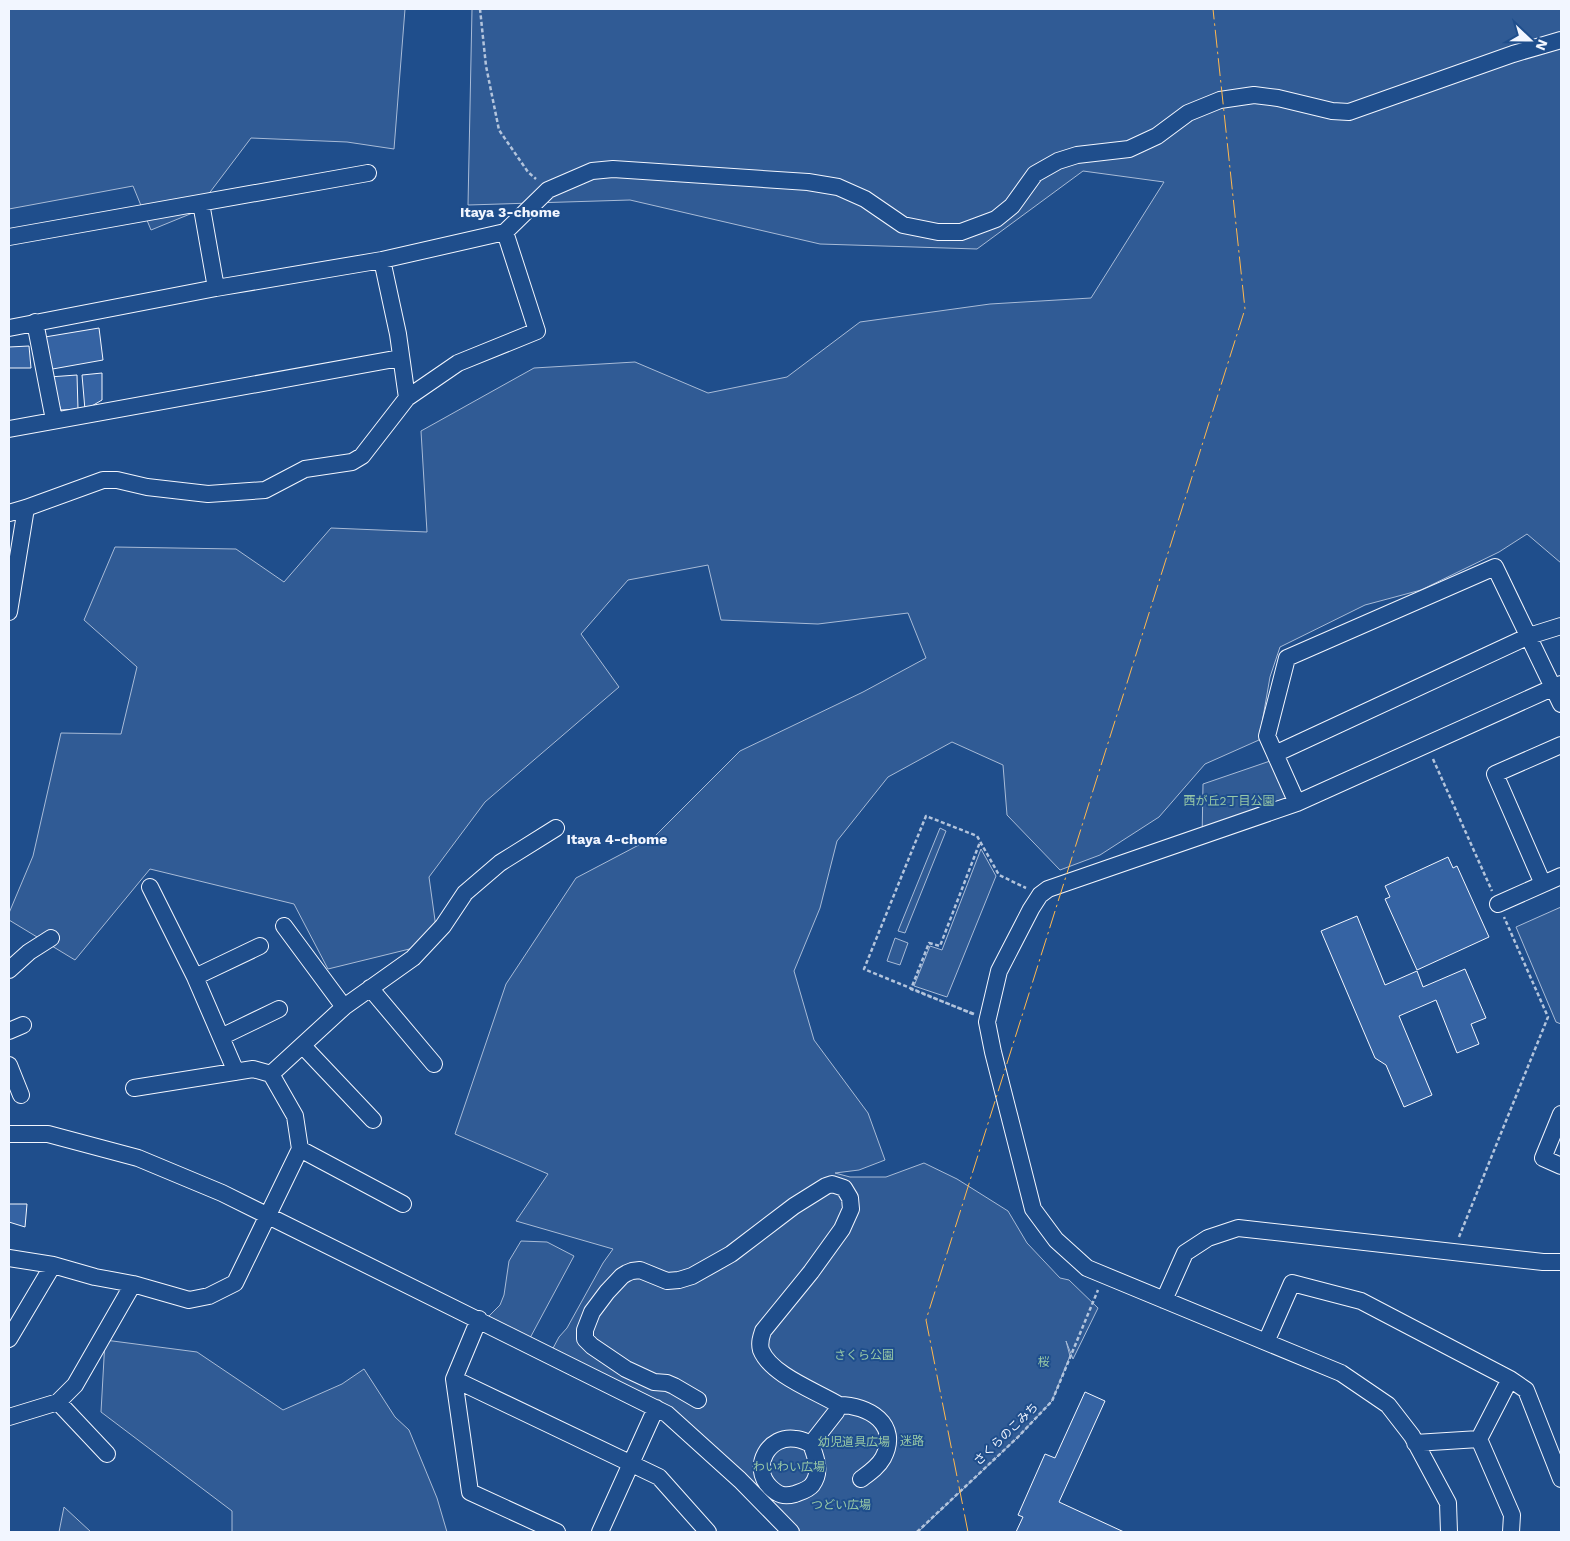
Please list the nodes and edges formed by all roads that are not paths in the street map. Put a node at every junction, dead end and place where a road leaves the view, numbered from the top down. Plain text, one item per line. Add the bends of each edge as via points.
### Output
1 (1561, 40) edge
2 (368, 173) dead end
3 (201, 203) junction
4 (505, 232) junction
5 (9, 237) edge
6 (382, 260) junction
7 (216, 288) junction
8 (36, 322) junction
9 (9, 328) edge
10 (400, 358) junction
11 (407, 398) junction
12 (54, 420) junction
13 (9, 429) edge
14 (26, 508) junction
15 (9, 513) edge
16 (9, 612) edge
17 (1561, 626) edge
18 (1529, 636) junction
19 (1558, 686) edge
20 (1561, 704) edge
21 (1561, 745) edge
22 (1275, 754) junction
23 (1297, 803) junction
24 (556, 828) dead end
25 (1561, 876) edge
26 (1543, 884) junction
27 (150, 887) dead end
28 (1498, 904) road end
29 (284, 926) dead end
30 (51, 938) dead end
31 (260, 946) dead end
32 (9, 970) edge
33 (195, 977) junction
34 (370, 988) junction
35 (344, 1007) junction
36 (279, 1009) dead end
37 (221, 1037) junction
38 (303, 1046) junction
39 (434, 1064) dead end
40 (9, 1065) edge
41 (236, 1072) junction
42 (271, 1074) junction
43 (134, 1088) dead end
44 (21, 1095) dead end
45 (1561, 1114) edge
46 (373, 1120) dead end
47 (9, 1134) edge
48 (300, 1149) junction
49 (1561, 1166) edge
50 (403, 1204) dead end
51 (268, 1216) junction
52 (9, 1258) edge
53 (1561, 1262) edge
54 (53, 1265) junction
55 (133, 1284) junction
56 (1164, 1300) junction
57 (479, 1319) junction
58 (9, 1339) edge
59 (1266, 1342) junction
60 (454, 1379) junction
61 (1510, 1379) junction
62 (698, 1400) dead end
63 (58, 1402) junction
64 (839, 1405) junction
65 (656, 1408) junction
66 (9, 1417) edge
67 (1480, 1439) junction
68 (1415, 1443) junction
69 (811, 1444) dead end
70 (107, 1454) dead end
71 (631, 1464) junction
72 (861, 1479) dead end
73 (1561, 1479) edge
74 (557, 1532) edge
75 (600, 1532) edge
76 (708, 1532) edge
77 (791, 1532) edge
78 (1449, 1532) edge
79 (1511, 1532) edge

1 - 4 street via 1349,112 1254,95 1220,100 1188,113 1157,136 1129,149 1077,154 1058,160 1035,174 1012,206 996,219 961,232 938,232 903,225 865,199 838,187 808,182 614,169 592,171 548,190
2 - 3 street
3 - 5 street
3 - 7 street
4 - 6 street
4 - 11 street via 537,331 458,363
6 - 7 street
6 - 10 street
7 - 8 street
8 - 9 street
8 - 12 street
10 - 11 street
10 - 12 street
11 - 14 street via 362,456 352,462 305,469 265,490 208,494 103,480
12 - 13 street
14 - 15 street
14 - 16 street
17 - 18 street
18 - 19 street
18 - 22 street
18 - 22 street via 1495,567 1287,658 1266,736
19 - 20 street
19 - 23 street
21 - 26 street via 1495,774
22 - 23 street
23 - 56 street via 1048,889 1031,909 998,971 987,1022 1033,1209 1056,1240 1088,1268
24 - 34 street via 500,862 464,893 443,926 413,958
25 - 26 street
26 - 28 street
27 - 33 street
29 - 35 street
30 - 32 street
31 - 33 street
33 - 37 street
34 - 35 street
34 - 39 street
35 - 38 street
36 - 37 street
37 - 41 street
38 - 42 street
38 - 46 street
40 - 44 street
41 - 42 street via 253,1069
41 - 43 street
42 - 48 street via 295,1116
45 - 49 street via 1543,1158
47 - 51 street via 48,1134 138,1158
48 - 50 street
48 - 51 street
51 - 55 street via 235,1282 209,1296 189,1300
51 - 57 street
52 - 54 street
53 - 56 street via 1238,1228 1208,1238 1185,1253
54 - 55 street
54 - 58 street
55 - 63 street via 75,1385
56 - 59 street
57 - 60 street
57 - 65 street
59 - 61 street via 1292,1283 1361,1301
59 - 68 street via 1341,1373 1388,1405
60 - 71 street
60 - 74 street via 470,1492
61 - 67 street
61 - 73 street via 1526,1390
62 - 64 street via 674,1386 654,1382 626,1369 592,1346 586,1339 585,1330 592,1312 627,1273 640,1270 667,1281 692,1276 731,1254 794,1206 832,1184 844,1188 850,1198 848,1219 821,1260 763,1331 760,1342 766,1359 777,1368
63 - 66 street
63 - 70 street
64 - 69 street
64 - 72 street via 879,1417 888,1436 883,1459
65 - 71 street
65 - 77 street via 667,1414 740,1480
67 - 68 street
67 - 79 street via 1512,1516
68 - 78 street via 1448,1503
71 - 75 street
71 - 76 street via 659,1477

